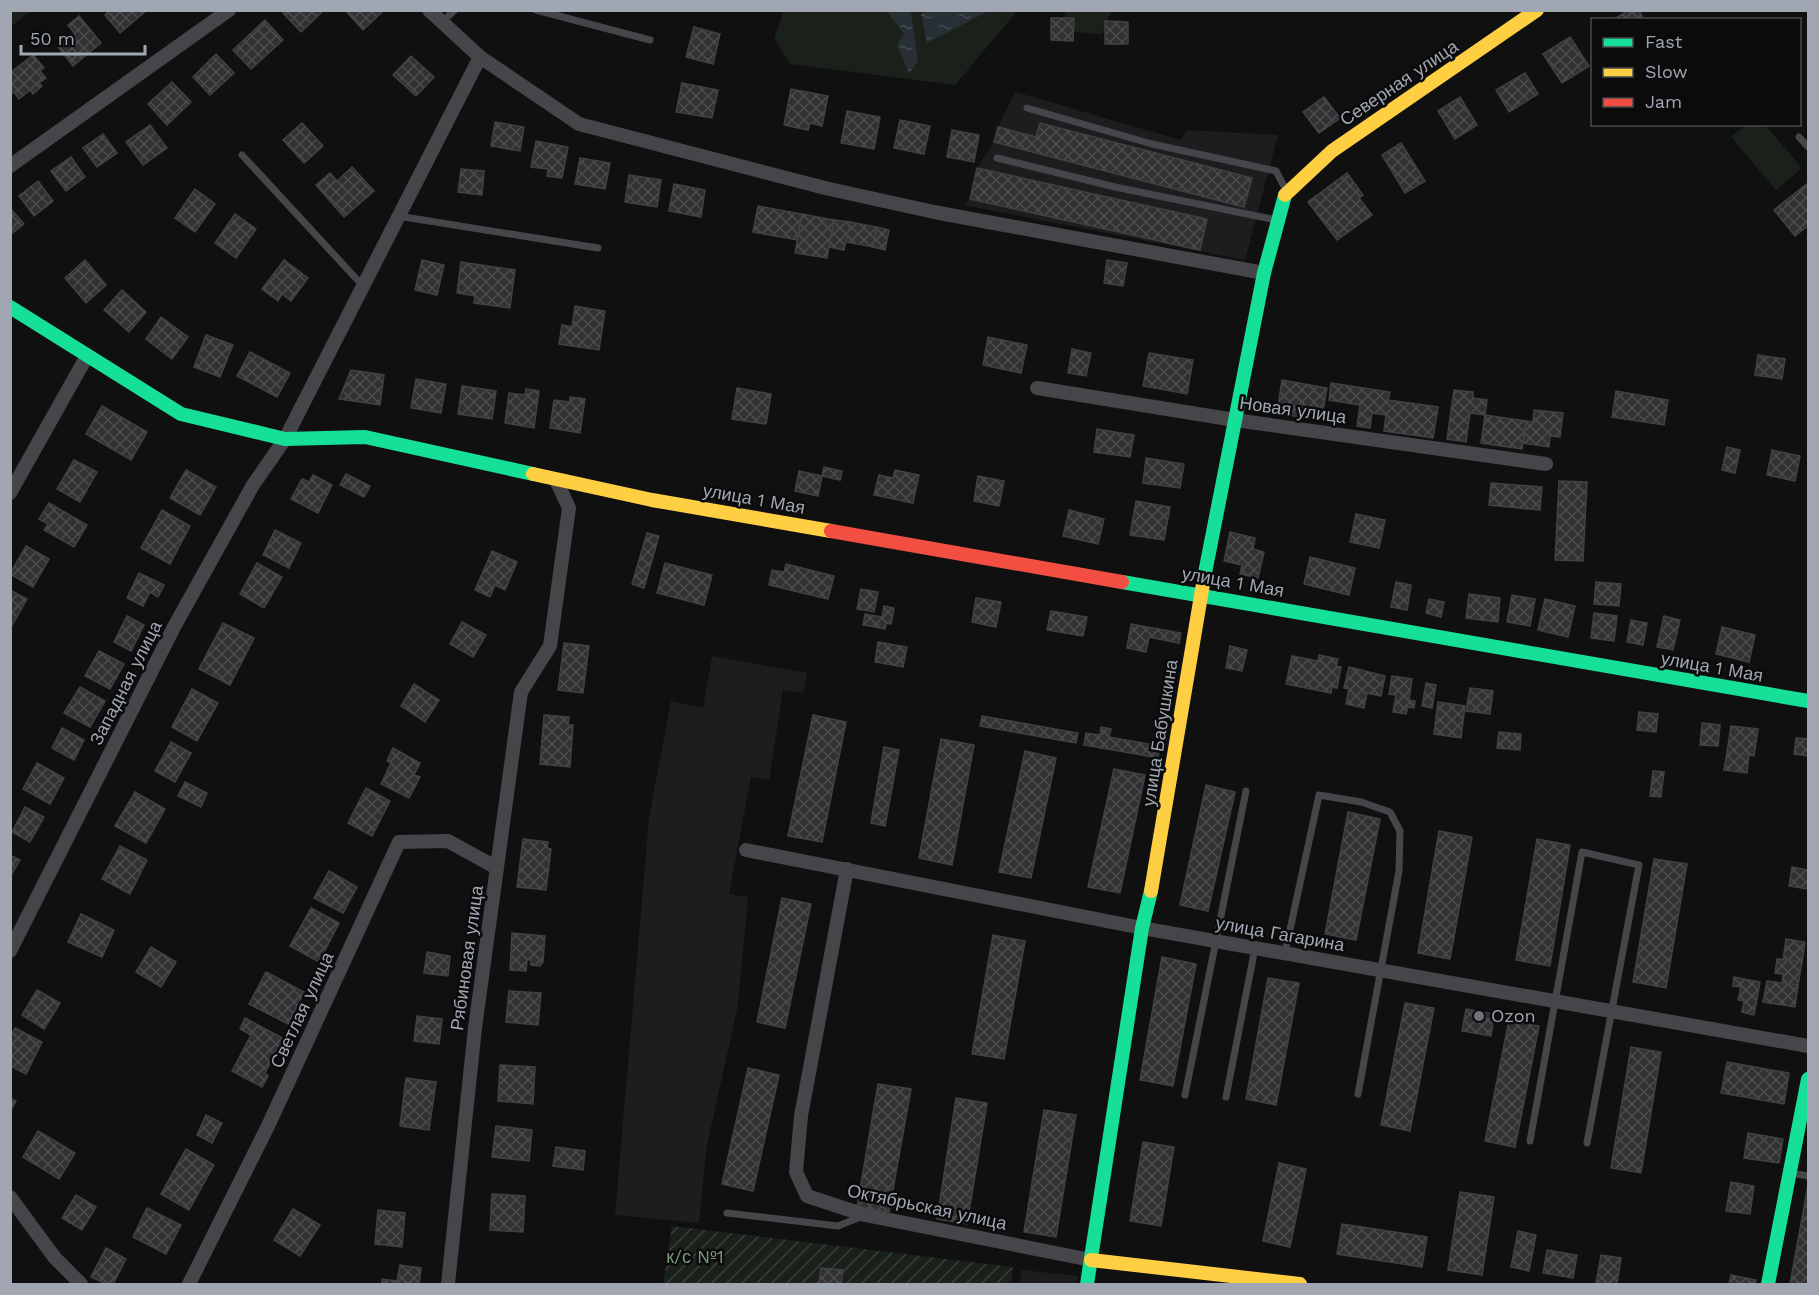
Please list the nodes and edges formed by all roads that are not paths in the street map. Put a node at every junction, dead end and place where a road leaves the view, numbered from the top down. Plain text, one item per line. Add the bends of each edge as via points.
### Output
1 (229, 10) edge
2 (429, 10) edge
3 (455, 10) edge
4 (536, 10) edge
5 (1537, 10) edge
6 (442, 22) junction
7 (650, 39) dead end
8 (480, 57) junction
9 (1027, 108) dead end
10 (1799, 136) dead end
11 (1809, 147) edge
12 (242, 155) dead end
13 (998, 158) dead end
14 (10, 166) edge
15 (1286, 190) junction
16 (398, 216) junction
17 (1278, 221) junction
18 (598, 249) dead end
19 (1264, 273) junction
20 (363, 286) junction
21 (10, 307) edge
22 (87, 356) junction
23 (1037, 388) dead end
24 (1235, 420) junction
25 (285, 439) junction
26 (1546, 464) dead end
27 (556, 480) junction
28 (10, 493) edge
29 (1201, 594) junction
30 (1809, 701) edge
31 (1246, 791) dead end
32 (746, 850) dead end
33 (497, 868) junction
34 (847, 869) junction
35 (1142, 928) junction
36 (1216, 941) junction
37 (1255, 948) junction
38 (10, 951) edge
39 (1285, 953) junction
40 (1381, 970) junction
41 (1555, 1002) junction
42 (1612, 1011) junction
43 (1809, 1046) edge
44 (1809, 1078) edge
45 (1358, 1094) dead end
46 (1185, 1095) dead end
47 (1226, 1097) dead end
48 (1530, 1141) dead end
49 (1587, 1143) dead end
50 (1791, 1173) junction
51 (1809, 1176) edge
52 (10, 1197) edge
53 (727, 1213) dead end
54 (866, 1215) junction
55 (1091, 1260) junction
56 (81, 1284) edge
57 (189, 1284) edge
58 (448, 1284) edge
59 (1087, 1284) edge
60 (1300, 1284) edge
61 (1768, 1284) edge

1 - 14 street
2 - 6 street
3 - 6 lane
4 - 7 lane
5 - 15 street, Северная улица via 1332,151
6 - 8 street
8 - 16 street, Западная улица
8 - 19 street via 579,124 934,212
9 - 15 lane via 1152,144 1276,171
10 - 11 lane
12 - 20 lane
13 - 17 lane
15 - 17 street, улица Бабушкина
16 - 18 lane
16 - 20 street, Западная улица
17 - 19 street, улица Бабушкина
19 - 24 street, улица Бабушкина
20 - 25 street, Западная улица
21 - 22 street, улица 1 Мая
22 - 25 street, улица 1 Мая via 181,414
22 - 28 street
23 - 24 street, Новая улица
24 - 26 street, Новая улица
24 - 29 street, улица Бабушкина
25 - 27 street, улица 1 Мая via 365,437
25 - 38 street, Западная улица via 253,485 174,627
27 - 29 street, улица 1 Мая
27 - 33 street, Рябиновая улица via 569,508 550,646 521,693
29 - 30 street, улица 1 Мая
29 - 35 street, улица Бабушкина via 1155,872
31 - 36 lane
32 - 34 street, улица Гагарина
33 - 57 street, Светлая улица via 448,841 399,842 268,1126
33 - 58 street, Рябиновая улица via 475,1028
34 - 35 street, улица Гагарина
34 - 54 street, Октябрьская улица via 801,1116 796,1172 807,1196
35 - 36 street, улица Гагарина
35 - 55 street, улица Бабушкина
36 - 37 street, улица Гагарина
36 - 46 lane
37 - 39 street, улица Гагарина
37 - 47 lane
39 - 40 street, улица Гагарина
39 - 40 lane via 1318,795 1361,802 1390,812 1400,831 1400,871
40 - 41 street, улица Гагарина
40 - 45 lane
41 - 42 street, улица Гагарина
41 - 42 lane via 1582,852 1639,865
41 - 48 lane
42 - 43 street, улица Гагарина
42 - 49 lane
44 - 50 street
50 - 51 lane
50 - 61 street
52 - 56 street via 55,1258
53 - 54 lane via 838,1226
54 - 55 street, Октябрьская улица
55 - 59 street, улица Бабушкина
55 - 60 street, Октябрьская улица

